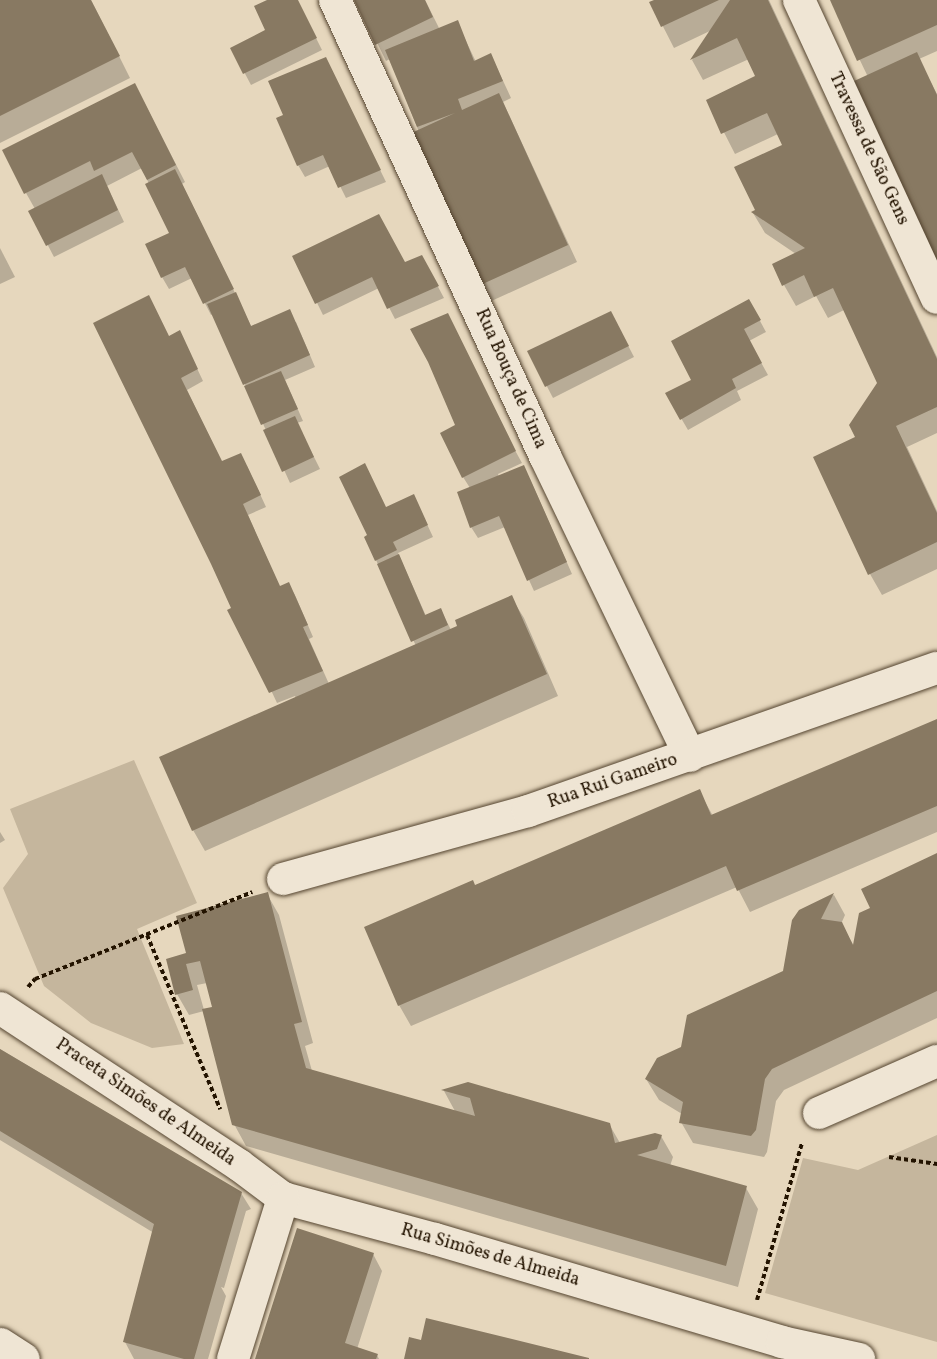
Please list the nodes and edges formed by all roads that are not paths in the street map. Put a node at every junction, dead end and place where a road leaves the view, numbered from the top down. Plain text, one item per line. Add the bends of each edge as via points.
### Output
1 (335, 0) edge
2 (799, 0) edge
3 (937, 298) edge
4 (937, 668) edge
5 (690, 756) junction
6 (283, 879) road end
7 (2, 1006) edge
8 (937, 1060) edge
9 (819, 1113) road end
10 (283, 1198) junction
11 (0, 1344) edge
12 (23, 1359) edge
13 (233, 1359) edge
14 (859, 1359) edge

1 - 5 street, Rua Bouça de Cima via 550,467
2 - 3 street, Travessa de São Gens
4 - 5 street, Rua Rui Gameiro
5 - 6 street, Rua Rui Gameiro via 528,811
7 - 10 street, Praceta Simões de Almeida
8 - 9 street
10 - 13 street
10 - 14 street, Rua Simões de Almeida via 748,1332
11 - 12 street

